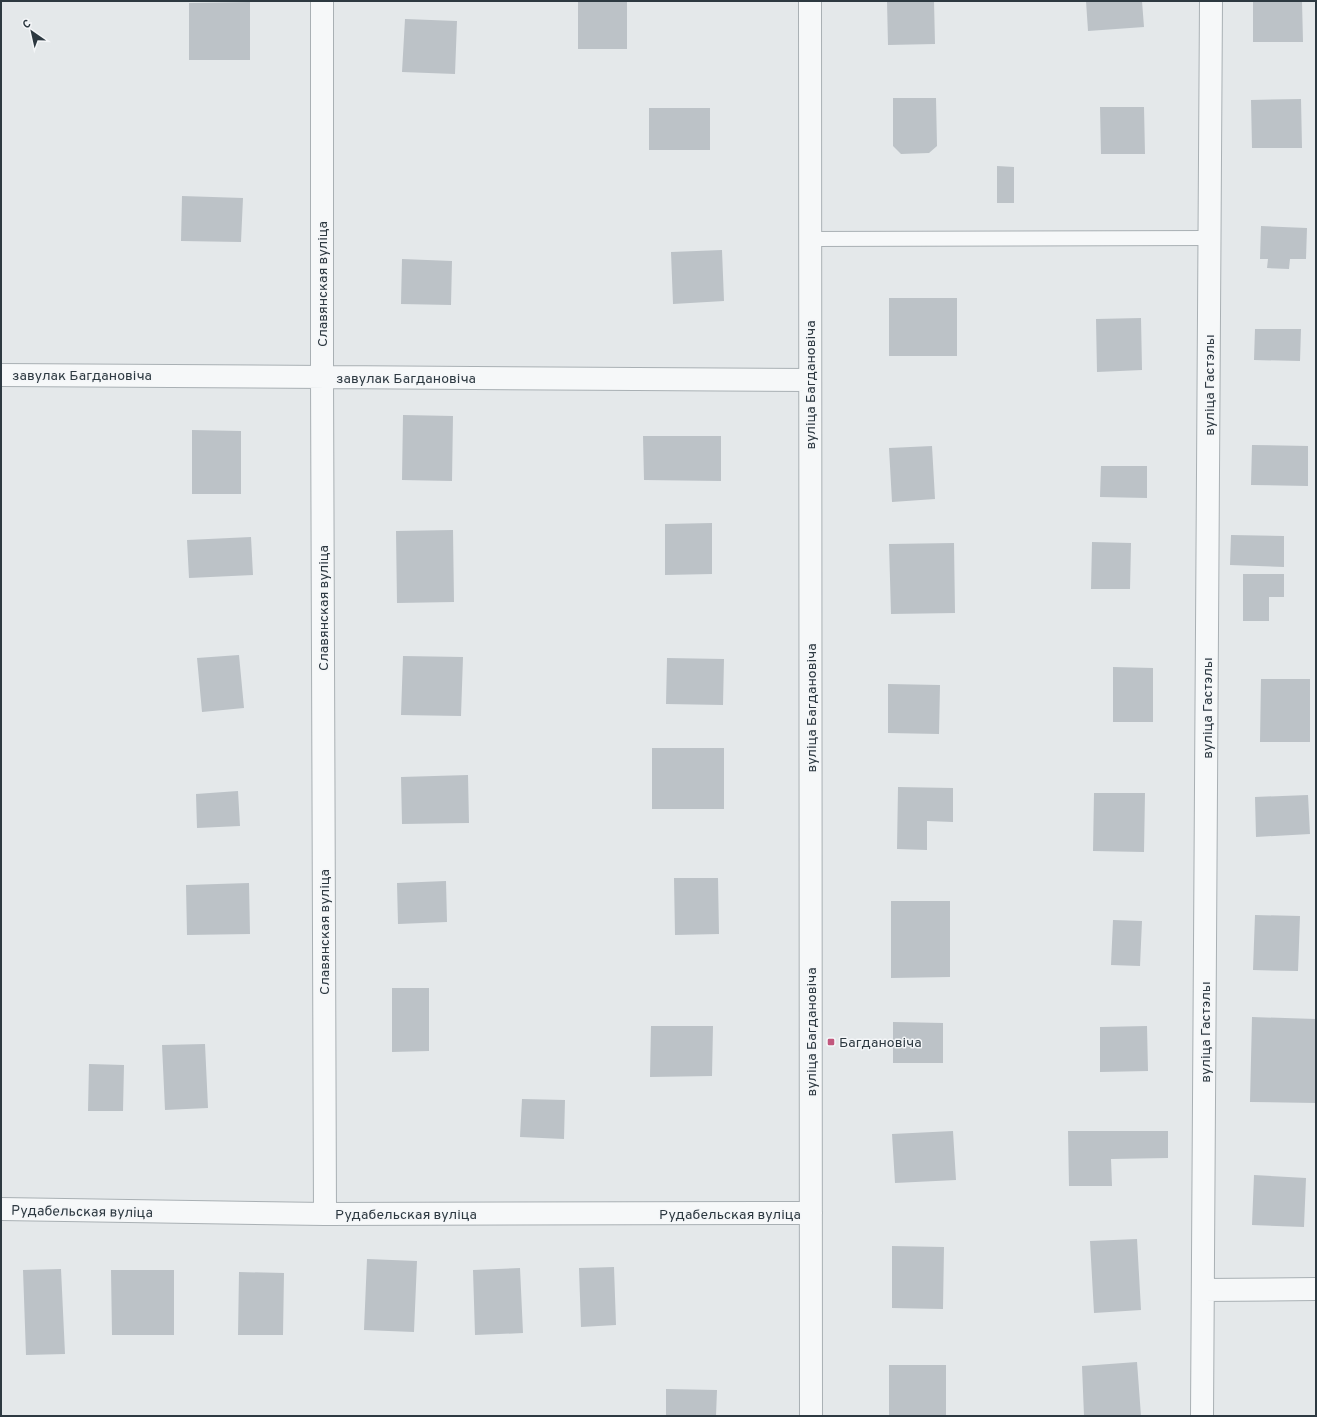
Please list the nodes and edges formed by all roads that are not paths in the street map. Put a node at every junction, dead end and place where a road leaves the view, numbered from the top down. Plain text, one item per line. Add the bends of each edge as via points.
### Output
1 (322, 1) edge
2 (810, 1) edge
3 (1212, 1) edge
4 (1210, 238) junction
5 (810, 239) junction
6 (1, 374) edge
7 (322, 377) junction
8 (810, 380) junction
9 (1, 1209) edge
10 (811, 1213) junction
11 (325, 1214) junction
12 (1316, 1289) edge
13 (1203, 1290) junction
14 (812, 1416) edge
15 (1202, 1416) edge

1 - 7 street, Славянская вуліца
2 - 5 street, вуліца Багдановіча
3 - 4 street, вуліца Гастэлы
4 - 5 lane
4 - 13 street, вуліца Гастэлы
5 - 8 street, вуліца Багдановіча
6 - 7 street, завулак Багдановіча
7 - 8 street, завулак Багдановіча
7 - 11 street, Славянская вуліца
8 - 10 street, вуліца Багдановіча
9 - 11 street, Рудабельская вуліца
10 - 11 street, Рудабельская вуліца
10 - 14 street, вуліца Багдановіча
12 - 13 street
13 - 15 street, вуліца Гастэлы

